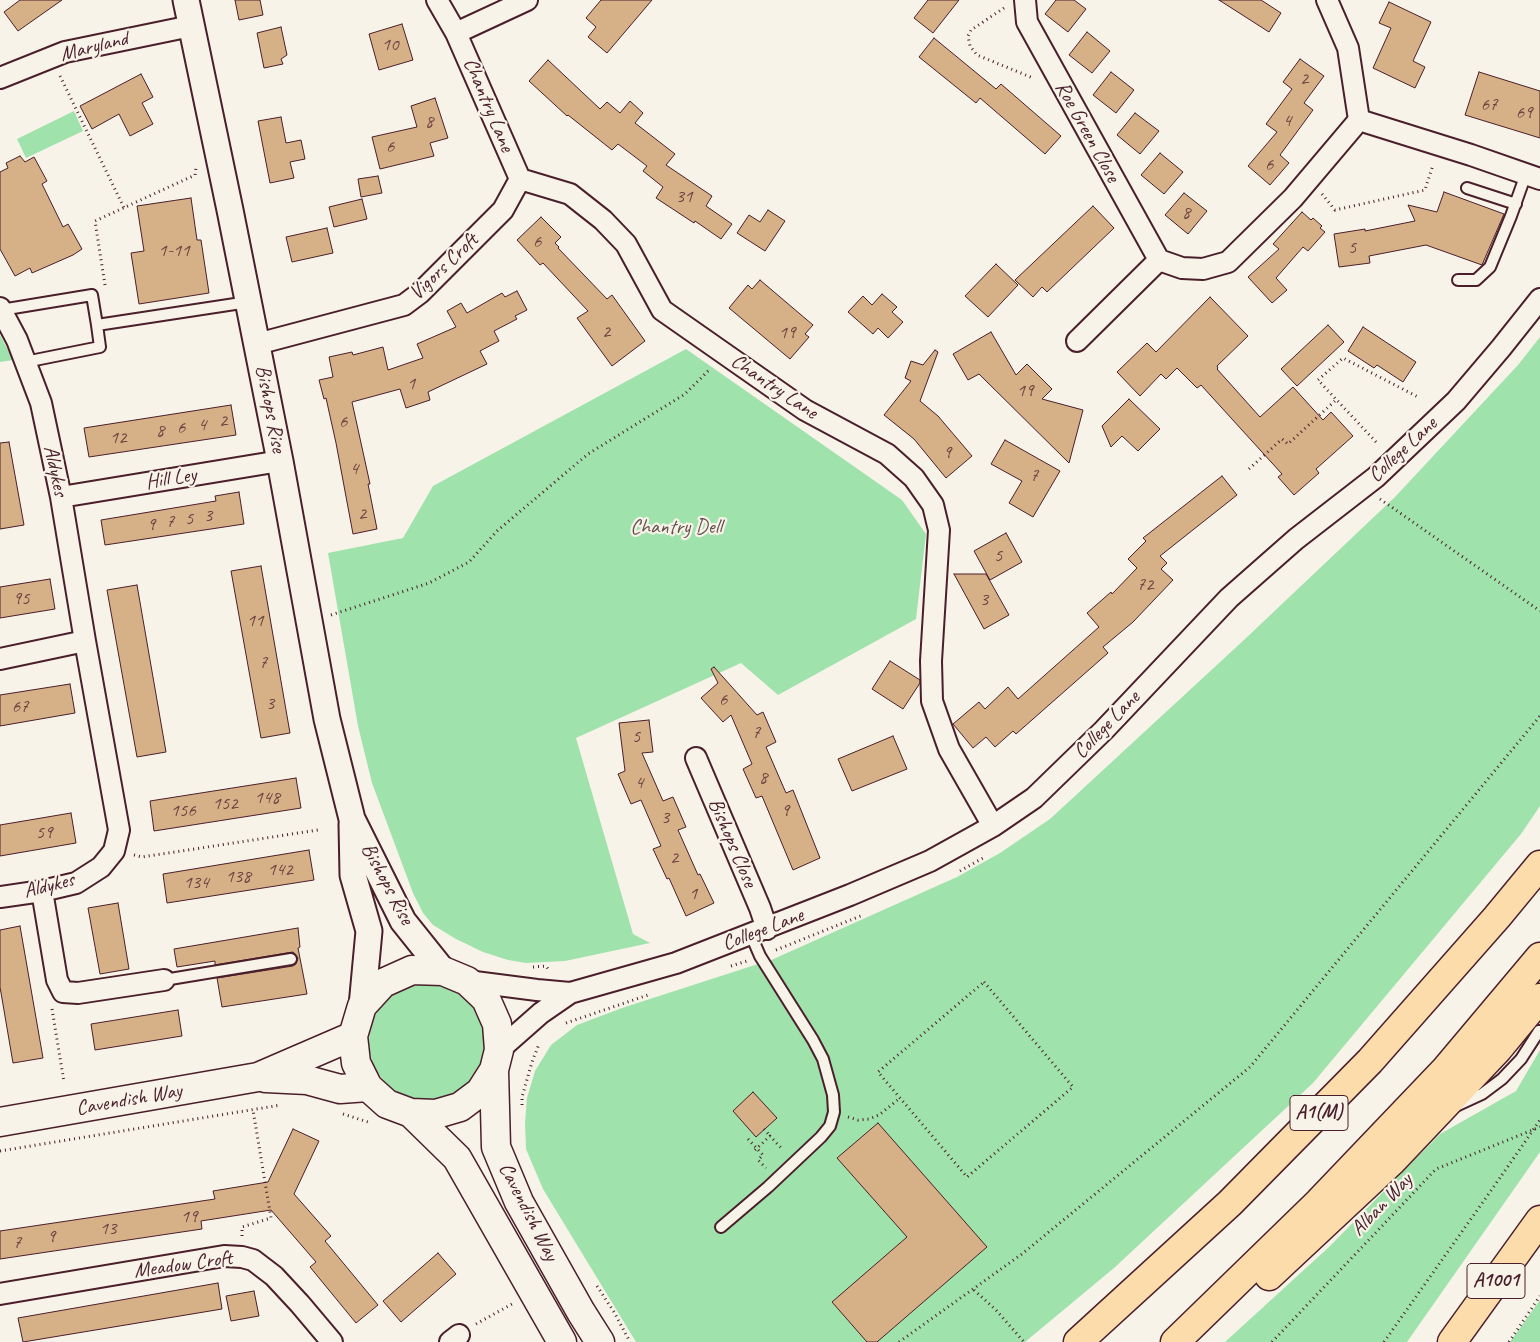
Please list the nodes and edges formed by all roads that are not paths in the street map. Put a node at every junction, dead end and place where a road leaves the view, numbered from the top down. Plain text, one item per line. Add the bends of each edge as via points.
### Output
1 (186, 0) edge
2 (437, 0) edge
3 (527, 0) edge
4 (1327, 0) edge
5 (1018, 2) edge
6 (191, 26) junction
7 (456, 33) junction
8 (0, 78) edge
9 (1359, 120) junction
10 (1533, 176) edge
11 (520, 179) junction
12 (1467, 188) dead end
13 (1516, 204) junction
14 (1159, 260) junction
15 (1458, 280) dead end
16 (1540, 299) edge
17 (249, 302) junction
18 (0, 309) edge
19 (98, 326) junction
20 (1077, 341) dead end
21 (257, 344) junction
22 (25, 362) junction
23 (280, 462) junction
24 (61, 497) junction
25 (84, 641) junction
26 (0, 659) edge
27 (696, 758) dead end
28 (352, 819) junction
29 (993, 826) junction
30 (1540, 865) edge
31 (42, 891) junction
32 (0, 897) edge
33 (759, 932) junction
34 (1540, 957) edge
35 (291, 959) dead end
36 (455, 976) junction
37 (164, 980) joint
38 (570, 992) junction
39 (1540, 998) edge
40 (362, 1006) junction
41 (1539, 1031) edge
42 (353, 1036) junction
43 (497, 1060) junction
44 (258, 1077) junction
45 (368, 1087) junction
46 (411, 1113) junction
47 (1436, 1114) junction
48 (0, 1122) edge
49 (1540, 1220) edge
50 (721, 1227) dead end
51 (0, 1294) edge
52 (332, 1342) edge
53 (562, 1342) edge
54 (600, 1342) edge
55 (1078, 1342) edge
56 (1175, 1342) edge
57 (1184, 1342) edge
58 (1452, 1342) edge

1 - 6 street, Bishops Rise
2 - 7 street, Chantry Lane
3 - 7 street
4 - 9 street via 1348,48
5 - 14 street, Roe Green Close via 1063,90
6 - 8 street, Maryland via 65,52
6 - 17 street, Bishops Rise
7 - 11 street, Chantry Lane
9 - 10 street
9 - 14 street via 1293,198 1228,262 1203,269 1182,268
10 - 13 lane
11 - 21 street, Vigors Croft via 503,210 404,305
11 - 29 street, Chantry Lane via 570,194 603,220 626,244 662,310 805,410 887,454 914,478 932,505 940,530 930,661 932,701 949,749
12 - 13 lane
13 - 15 lane via 1490,267 1476,280
14 - 20 street
16 - 29 street, College Lane via 1456,401 1376,476 1296,539 1229,598 1104,730 1034,798
17 - 19 lane
17 - 21 street, Bishops Rise
18 - 19 lane via 92,296
18 - 22 street, Aldykes
19 - 22 lane via 100,347
21 - 23 street, Bishops Rise
22 - 24 street, Aldykes via 41,403
23 - 24 street, Hill Ley
23 - 28 street, Bishops Rise via 327,719
24 - 25 street, Aldykes
25 - 26 street
25 - 31 street, Aldykes via 120,830 114,851 101,867 76,883
27 - 33 street, Bishops Close via 760,908
28 - 36 street, Bishops Rise via 403,921
28 - 40 street, Bishops Rise via 352,875 369,931
29 - 33 street, College Lane via 930,860
30 - 55 main road, A1(M) via 1370,1061 1230,1203
31 - 32 street, Aldykes
31 - 37 street via 56,980 63,992 78,993
33 - 38 street, College Lane via 676,963
33 - 50 lane via 760,956 823,1059 834,1112 830,1126 794,1163
34 - 56 main road, A1(M) via 1445,1070 1319,1202
35 - 37 lane
36 - 38 street, College Lane via 537,990
36 - 40 main road, Cavendish Way via 412,970 383,983
36 - 43 main road, Cavendish Way via 486,999 497,1024
38 - 43 street, College Lane via 542,1014
39 - 47 main road
40 - 42 main road, Cavendish Way
41 - 47 lane via 1521,1059 1502,1079 1482,1094
42 - 44 main road, Cavendish Way
42 - 45 main road, Cavendish Way via 356,1063
43 - 46 main road, Cavendish Way via 480,1092 460,1107 436,1114
43 - 54 main road, Cavendish Way via 496,1147 519,1202
44 - 45 main road, Cavendish Way via 308,1080 340,1089
44 - 48 main road, Cavendish Way
45 - 46 main road, Cavendish Way via 387,1104
46 - 53 main road, Cavendish Way via 457,1158
47 - 57 main road via 1391,1162 1224,1318
49 - 58 main road, A1001
51 - 52 street, Meadow Croft via 224,1256 242,1257 253,1260 274,1276

